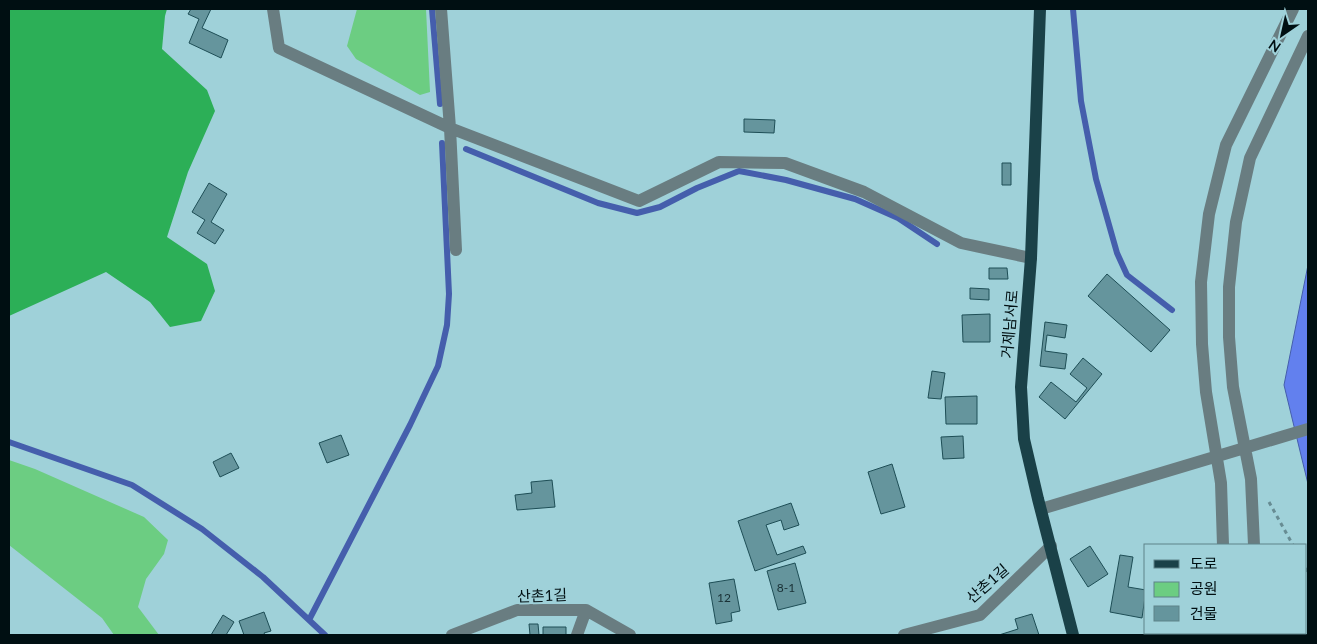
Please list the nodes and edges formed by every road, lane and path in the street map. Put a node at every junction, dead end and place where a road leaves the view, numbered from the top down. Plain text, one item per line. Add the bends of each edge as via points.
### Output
1 (273, 9) edge
2 (441, 9) edge
3 (1040, 9) edge
4 (1293, 9) edge
5 (1308, 36) edge
6 (450, 128) junction
7 (456, 250) dead end
8 (1031, 258) junction
9 (1308, 429) edge
10 (1246, 448) junction
11 (1216, 456) junction
12 (1251, 479) junction
13 (1041, 509) junction
14 (1223, 544) edge
15 (1254, 544) edge
16 (1292, 544) edge
17 (1051, 546) junction
18 (586, 610) junction
19 (452, 635) edge
20 (577, 635) edge
21 (630, 635) edge
22 (904, 635) edge
23 (1073, 635) edge

1 - 6 street via 279,48
2 - 6 street
3 - 8 main road, 거제남서로
4 - 11 street via 1226,145 1209,214 1201,282 1202,344
5 - 10 street via 1250,158 1236,222 1228,287 1229,337 1233,387
6 - 7 street
6 - 8 street via 639,201 719,162 785,163 864,192 962,243
8 - 13 main road, 거제남서로 via 1021,387 1024,439
9 - 10 street
10 - 11 street
10 - 12 street
11 - 13 street
11 - 14 street via 1221,483
12 - 15 street
12 - 16 path via 1270,503
13 - 17 main road, 거제남서로
17 - 22 street, 산촌1길 via 980,615
17 - 23 main road, 거제남서로
18 - 19 street, 산촌1길 via 517,610
18 - 20 street
18 - 21 street, 산촌1길

